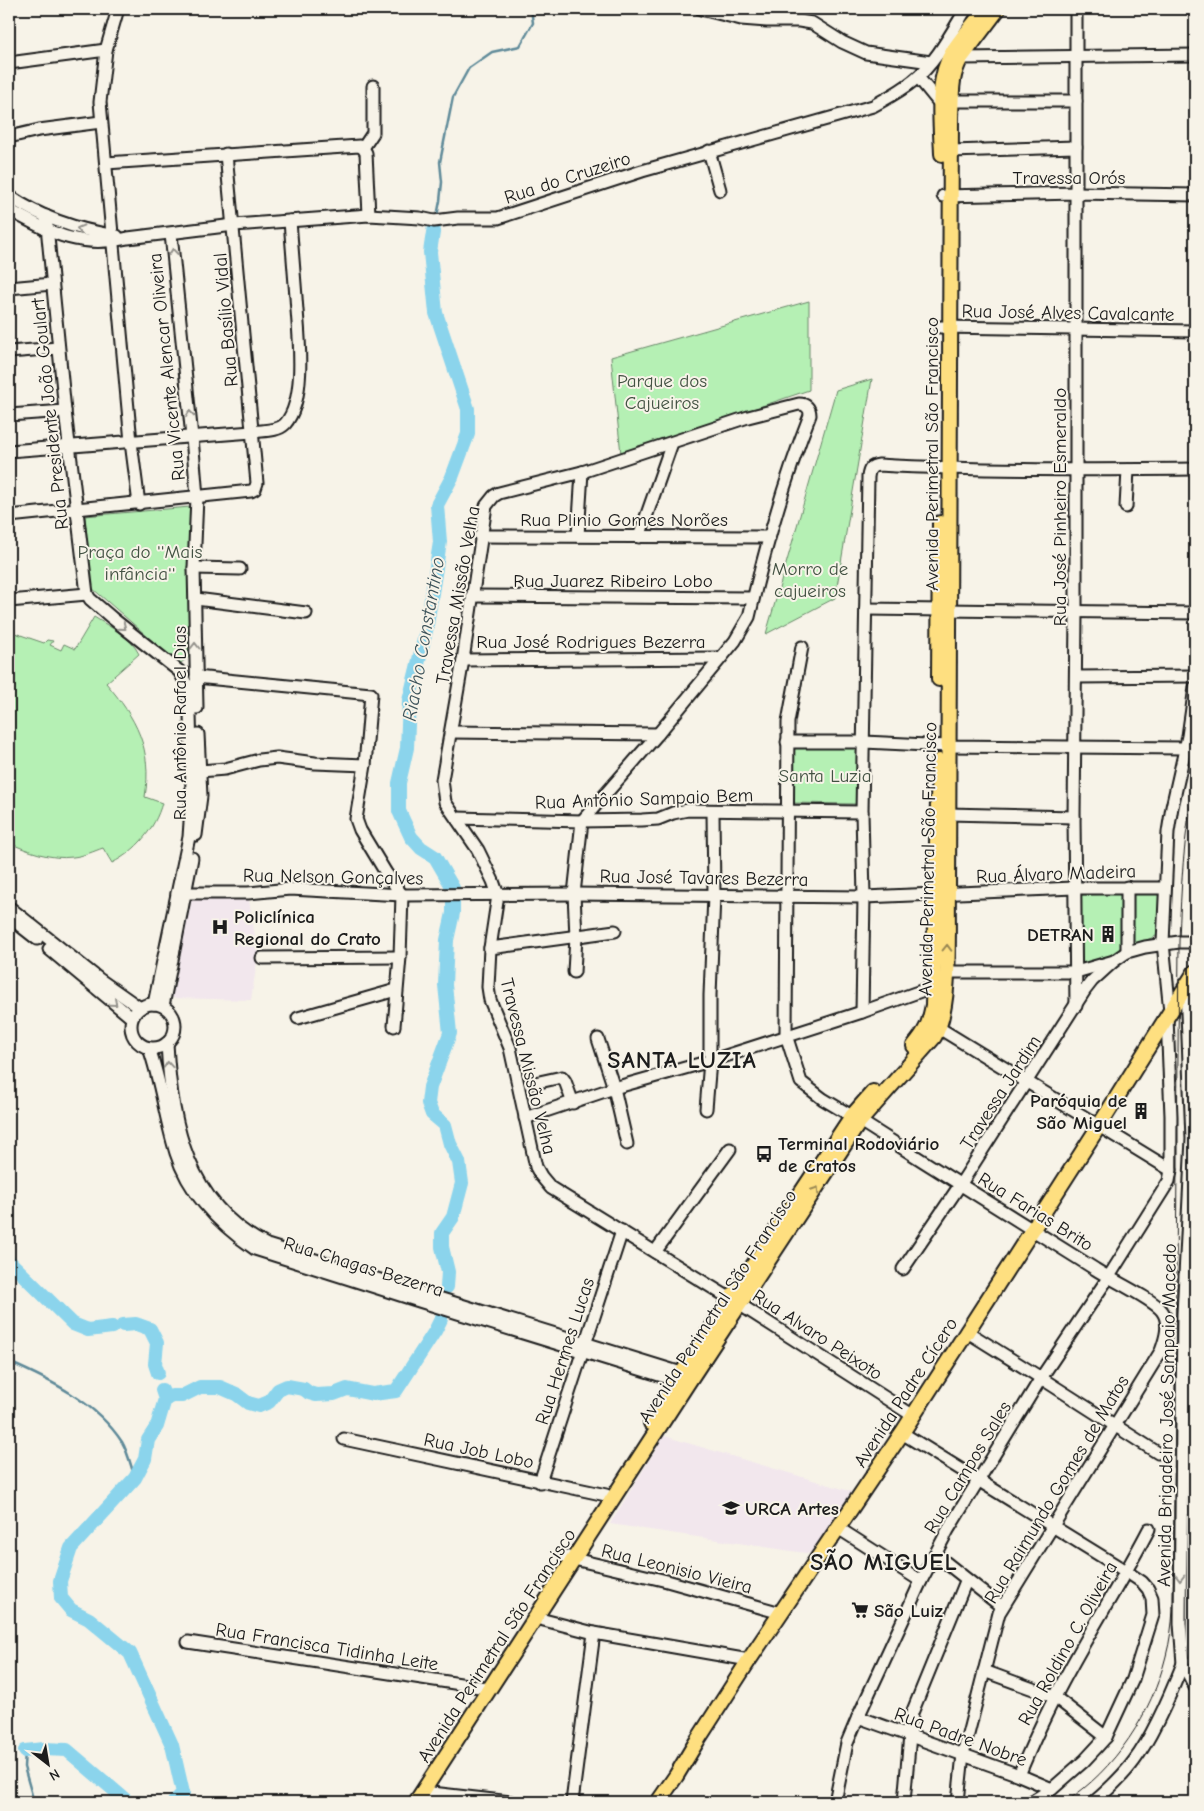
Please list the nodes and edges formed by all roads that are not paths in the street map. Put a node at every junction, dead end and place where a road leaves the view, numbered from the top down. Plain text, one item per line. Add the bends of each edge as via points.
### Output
1 (118, 9) edge
2 (701, 9) edge
3 (966, 9) edge
4 (986, 9) edge
5 (998, 9) edge
6 (1076, 9) edge
7 (106, 50) junction
8 (1195, 55) edge
9 (1076, 57) junction
10 (962, 58) junction
11 (931, 62) junction
12 (9, 63) edge
13 (918, 77) junction
14 (373, 86) dead end
15 (1076, 101) junction
16 (946, 102) junction
17 (102, 122) junction
18 (9, 137) edge
19 (1076, 147) junction
20 (363, 148) junction
21 (709, 151) junction
22 (951, 151) junction
23 (226, 154) junction
24 (106, 163) junction
25 (720, 190) dead end
26 (1077, 193) junction
27 (1195, 195) edge
28 (9, 196) edge
29 (947, 196) junction
30 (9, 210) edge
31 (369, 215) junction
32 (46, 216) junction
33 (25, 218) junction
34 (9, 219) edge
35 (290, 221) junction
36 (234, 225) junction
37 (47, 230) junction
38 (171, 234) junction
39 (112, 238) junction
40 (52, 284) junction
41 (9, 288) edge
42 (945, 327) junction
43 (1076, 330) junction
44 (1195, 331) edge
45 (58, 348) junction
46 (9, 352) edge
47 (65, 411) junction
48 (9, 415) edge
49 (252, 432) junction
50 (192, 436) junction
51 (131, 442) junction
52 (672, 443) junction
53 (70, 445) junction
54 (9, 451) edge
55 (946, 469) junction
56 (1195, 469) edge
57 (1128, 470) junction
58 (1076, 471) junction
59 (582, 472) junction
60 (197, 497) junction
61 (139, 504) junction
62 (1126, 507) dead end
63 (77, 510) junction
64 (9, 516) edge
65 (480, 536) junction
66 (578, 536) junction
67 (638, 537) junction
68 (768, 537) junction
69 (194, 568) junction
70 (240, 569) dead end
71 (87, 594) junction
72 (472, 596) junction
73 (753, 598) junction
74 (196, 599) junction
75 (9, 601) edge
76 (866, 609) junction
77 (944, 609) junction
78 (1076, 612) junction
79 (306, 613) dead end
80 (1195, 613) edge
81 (802, 647) dead end
82 (720, 658) junction
83 (463, 660) junction
84 (196, 665) junction
85 (179, 671) junction
86 (1195, 676) edge
87 (196, 677) junction
88 (1076, 677) junction
89 (1195, 687) edge
90 (451, 732) junction
91 (658, 734) junction
92 (1192, 735) edge
93 (787, 742) junction
94 (864, 742) junction
95 (194, 746) junction
96 (944, 746) junction
97 (1075, 747) junction
98 (1186, 748) junction
99 (365, 765) junction
100 (200, 771) junction
101 (713, 812) junction
102 (786, 812) junction
103 (862, 812) junction
104 (948, 814) junction
105 (1074, 817) junction
106 (456, 818) junction
107 (582, 821) junction
108 (1127, 887) junction
109 (1074, 888) junction
110 (1166, 888) junction
111 (181, 893) junction
112 (574, 894) junction
113 (942, 894) junction
114 (402, 895) junction
115 (453, 895) joint
116 (498, 895) junction
117 (714, 895) junction
118 (787, 896) junction
119 (864, 897) junction
120 (9, 907) edge
121 (9, 917) edge
122 (615, 931) dead end
123 (576, 936) junction
124 (1195, 942) edge
125 (1163, 943) junction
126 (490, 948) junction
127 (1127, 952) junction
128 (400, 957) junction
129 (262, 958) dead end
130 (1114, 961) junction
131 (574, 972) dead end
132 (946, 972) junction
133 (1076, 972) junction
134 (1195, 972) edge
135 (940, 986) junction
136 (396, 990) junction
137 (1182, 993) junction
138 (159, 1005) junction
139 (1076, 1006) junction
140 (140, 1008) junction
141 (862, 1012) junction
142 (1169, 1014) junction
143 (132, 1018) junction
144 (298, 1018) dead end
145 (394, 1026) dead end
146 (939, 1028) junction
147 (786, 1035) junction
148 (598, 1039) dead end
149 (167, 1044) junction
150 (149, 1048) junction
151 (710, 1061) junction
152 (905, 1062) junction
153 (1027, 1083) junction
154 (530, 1084) dead end
155 (614, 1088) junction
156 (573, 1103) junction
157 (706, 1108) dead end
158 (525, 1118) junction
159 (856, 1119) junction
160 (1099, 1126) junction
161 (1194, 1141) edge
162 (627, 1144) dead end
163 (730, 1149) dead end
164 (1193, 1161) edge
165 (1171, 1170) junction
166 (960, 1185) junction
167 (551, 1188) joint
168 (1032, 1230) junction
169 (622, 1231) junction
170 (655, 1252) junction
171 (1195, 1253) edge
172 (903, 1270) dead end
173 (1108, 1278) junction
174 (735, 1302) junction
175 (1165, 1316) joint
176 (966, 1331) junction
177 (584, 1347) junction
178 (1041, 1378) junction
179 (684, 1379) junction
180 (1187, 1393) junction
181 (912, 1415) junction
182 (1115, 1425) junction
183 (902, 1433) junction
184 (344, 1439) dead end
185 (1158, 1453) dead end
186 (978, 1480) junction
187 (540, 1482) junction
188 (606, 1495) junction
189 (1052, 1525) junction
190 (838, 1528) junction
191 (1149, 1529) dead end
192 (935, 1554) junction
193 (570, 1558) junction
194 (1127, 1572) junction
195 (966, 1580) junction
196 (921, 1581) junction
197 (1002, 1607) junction
198 (781, 1613) junction
199 (536, 1618) junction
200 (594, 1633) junction
201 (1192, 1641) junction
202 (188, 1642) dead end
203 (749, 1660) junction
204 (1195, 1662) edge
205 (1183, 1664) junction
206 (984, 1671) junction
207 (1195, 1687) edge
208 (485, 1689) junction
209 (1054, 1697) junction
210 (858, 1717) junction
211 (909, 1736) junction
212 (1106, 1737) junction
213 (964, 1754) junction
214 (1019, 1775) junction
215 (1052, 1789) junction
216 (420, 1797) edge
217 (406, 1802) edge
218 (511, 1802) edge
219 (572, 1802) edge
220 (658, 1802) edge
221 (835, 1802) edge
222 (904, 1802) edge
223 (958, 1802) edge
224 (1031, 1802) edge
225 (1094, 1802) edge

1 - 7 street
2 - 11 street via 740,19 799,20 812,23 866,53
3 - 11 street, Rua do Cruzeiro
4 - 16 main road, Avenida Perimetral São Francisco via 949,57 945,71
5 - 10 main road, Avenida Perimetral São Francisco
6 - 9 street, Rua José Pinheiro Esmeraldo
7 - 12 street
7 - 17 street via 100,102
8 - 9 street
9 - 10 street
9 - 15 street, Rua José Pinheiro Esmeraldo
10 - 16 main road, Avenida Perimetral São Francisco
11 - 13 street, Rua do Cruzeiro
13 - 16 street
13 - 21 street, Rua do Cruzeiro via 902,90 866,109
14 - 20 street via 373,133
15 - 16 street
15 - 19 street, Rua José Pinheiro Esmeraldo
16 - 22 main road, Avenida Perimetral São Francisco
16 - 29 main road, Avenida Perimetral São Francisco
17 - 18 street
17 - 24 street
19 - 22 street
19 - 26 street, Rua José Pinheiro Esmeraldo
20 - 23 street
20 - 31 street via 366,153
21 - 25 street
21 - 31 street, Rua do Cruzeiro via 498,218 434,221
22 - 29 main road, Avenida Perimetral São Francisco
23 - 24 street
23 - 36 street, Rua Basílio Vidal
24 - 39 street
26 - 27 street, Travessa Orós
26 - 29 street, Travessa Orós
26 - 43 street, Rua José Pinheiro Esmeraldo
28 - 32 street
29 - 42 main road, Avenida Perimetral São Francisco
30 - 33 street
31 - 35 street, Rua do Cruzeiro
32 - 37 street, Rua Presidente João Goulart
39 -> 32 street
33 - 34 street
33 - 37 street
35 - 36 street, Rua do Cruzeiro
35 - 49 street via 300,356 296,397 284,425
36 - 38 street, Rua do Cruzeiro
36 - 49 street, Rua Basílio Vidal
37 - 39 street via 76,241
37 - 40 street, Rua Presidente João Goulart
38 - 39 street, Rua do Cruzeiro
50 -> 38 street, Rua Vicente Alencar Oliveira
39 - 51 street
40 - 41 street
40 - 45 street, Rua Presidente João Goulart
42 - 43 street, Rua José Alves Cavalcante
42 - 55 main road, Avenida Perimetral São Francisco
43 - 44 street, Rua José Alves Cavalcante
43 - 58 street, Rua José Pinheiro Esmeraldo
45 - 46 street
45 - 47 street, Rua Presidente João Goulart
47 - 48 street
47 - 53 street, Rua Presidente João Goulart
49 - 50 street
49 - 60 street, Rua Basílio Vidal via 257,483 254,490
50 - 51 street
50 - 60 street, Rua Vicente Alencar Oliveira
51 - 53 street
51 - 61 street
52 - 59 street
52 - 67 street
52 - 68 street via 748,417 802,404 808,408 810,415
53 - 54 street
53 - 63 street, Rua Presidente João Goulart
55 - 58 street
55 - 76 street via 871,467 868,477
55 - 77 main road, Avenida Perimetral São Francisco
56 - 57 street
57 - 58 street
57 - 62 street
58 - 78 street, Rua José Pinheiro Esmeraldo
59 - 65 street, Travessa Missão Velha via 494,496 486,506
59 - 66 street
60 - 61 street
60 - 69 street, Rua Antônio Rafael Dias
61 - 63 street
63 - 64 street
63 - 71 street, Rua Presidente João Goulart
65 - 66 street, Rua Plinio Gomes Norões
65 - 72 street, Travessa Missão Velha
66 - 67 street, Rua Plinio Gomes Norões
67 - 68 street, Rua Plinio Gomes Norões
68 - 73 street
69 - 70 street
69 - 74 street, Rua Antônio Rafael Dias
71 - 75 street
71 -> 85 street, Rua Antônio Rafael Dias
72 - 73 street, Rua Juarez Ribeiro Lobo
72 - 83 street, Travessa Missão Velha
73 - 82 street via 745,626
74 - 79 street
84 -> 74 street, Rua Antônio Rafael Dias
76 - 77 street
76 - 94 street
77 - 78 street
77 - 96 main road, Avenida Perimetral São Francisco
78 - 80 street
78 - 88 street, Rua José Pinheiro Esmeraldo
81 - 93 street, Rua Farias Brito
82 - 83 street, Rua José Rodrigues Bezerra
82 - 91 street
83 - 90 street, Travessa Missão Velha
84 - 85 street via 189,673
84 - 87 street, Rua Antônio Rafael Dias
85 - 95 street, Rua Antônio Rafael Dias via 188,694
86 - 88 street
87 - 95 street, Rua Antônio Rafael Dias
87 - 99 street via 371,694
88 - 97 street, Rua José Pinheiro Esmeraldo
89 - 92 street
90 - 91 street
90 - 106 street, Travessa Missão Velha via 442,790 445,802
91 - 107 street
92 - 98 street
93 - 94 street
93 - 102 street, Rua Farias Brito
94 - 96 street
94 - 103 street
95 - 100 street, Rua Antônio Rafael Dias
95 - 111 street, Rua Antônio Rafael Dias via 192,814
96 - 97 street
96 - 104 main road, Avenida Perimetral São Francisco
96 - 113 main road, Avenida Perimetral São Francisco
97 - 98 street
97 - 105 street, Rua José Pinheiro Esmeraldo
98 - 110 street via 1168,832
99 - 100 street via 278,758
99 - 114 street via 356,819 377,859
100 - 111 street, Rua Antônio Rafael Dias via 199,820
101 - 102 street, Rua Antônio Sampaio Bem
101 - 107 street, Rua Antônio Sampaio Bem via 688,810 642,820
101 - 117 street
102 - 103 street, Rua Antônio Sampaio Bem
102 - 118 street, Rua Farias Brito
103 - 119 street
104 - 105 street
104 - 113 main road, Avenida Perimetral São Francisco
105 - 109 street, Rua José Pinheiro Esmeraldo
106 - 107 street, Rua Antônio Sampaio Bem
106 - 116 street, Travessa Missão Velha via 478,850
107 - 112 street
108 - 109 street, Rua Álvaro Madeira
108 - 110 street, Rua Álvaro Madeira
108 - 127 street
109 - 113 street, Rua Álvaro Madeira
109 - 133 street, Rua José Pinheiro Esmeraldo
110 - 125 street
111 - 114 street, Rua Nelson Gonçalves via 290,890
111 - 138 street, Rua Antônio Rafael Dias
112 - 116 street, Rua José Tavares Bezerra
112 - 117 street, Rua José Tavares Bezerra
112 - 123 street
113 - 119 street, Rua José Tavares Bezerra
132 -> 113 main road, Avenida Perimetral São Francisco
113 - 135 main road, Avenida Perimetral São Francisco
114 - 115 street, Rua Nelson Gonçalves
114 - 128 street
115 - 116 street, Rua José Tavares Bezerra
116 - 126 street, Travessa Missão Velha
117 - 118 street, Rua José Tavares Bezerra
117 - 151 street
118 - 119 street, Rua José Tavares Bezerra
118 - 147 street, Rua Farias Brito
119 - 141 street
120 - 140 street
121 -> 143 street
122 - 123 street
123 - 126 street
123 - 131 street
124 - 125 street, Travessa Jardim
125 - 127 street, Travessa Jardim
125 - 142 street
126 - 158 street, Travessa Missão Velha via 490,1000 510,1048
127 - 130 street, Travessa Jardim
128 - 129 street
128 - 136 street
130 - 133 street, Travessa Jardim
130 - 139 street, Travessa Jardim via 1092,981
132 - 133 street, Travessa Jardim
132 - 135 main road, Avenida Perimetral São Francisco
133 - 139 street, Rua José Pinheiro Esmeraldo
134 - 137 main road, Avenida Padre Cícero
135 - 141 street
135 - 146 main road, Avenida Perimetral São Francisco
135 - 152 main road, Avenida Perimetral São Francisco via 930,1023
136 - 144 street
136 - 145 street
137 - 142 main road, Avenida Padre Cícero
137 - 161 street, Avenida Brigadeiro José Sampaio Macedo
138 - 140 street
138 - 149 street via 173,1017 175,1024 175,1031
139 - 153 street, Travessa Jardim
140 - 143 street
141 - 147 street
142 - 160 main road, Avenida Padre Cícero
142 - 165 street
143 - 150 street via 130,1025 134,1038
146 - 152 main road, Avenida Perimetral São Francisco
146 - 153 street
147 - 151 street
147 - 159 street, Rua Farias Brito via 801,1082
148 - 155 street
149 - 150 street
177 -> 149 street, Rua Chagas Bezerra via 267,1245 243,1232 210,1200 185,1153 176,1126
150 - 177 street, Rua Chagas Bezerra via 176,1154 206,1207 234,1235 255,1249 275,1256
151 - 155 street
151 - 157 street
152 - 159 main road, Avenida Perimetral São Francisco
153 - 160 street
153 - 166 street, Travessa Jardim
154 - 156 street via 562,1078
155 - 156 street
155 - 162 street
156 - 158 street
158 - 167 street, Travessa Missão Velha via 536,1167
159 - 166 street, Rua Farias Brito
159 - 174 main road, Avenida Perimetral São Francisco
160 - 165 street
160 - 168 main road, Avenida Padre Cícero
161 - 164 street, Avenida Brigadeiro José Sampaio Macedo
163 - 170 street
164 - 180 street, Avenida Brigadeiro José Sampaio Macedo via 1183,1314
165 - 173 street, Rua Campos Sales via 1165,1189
166 - 168 street, Rua Farias Brito
166 - 172 street, Travessa Jardim
167 - 169 street, Rua Alvaro Peixoto
168 - 173 street, Rua Farias Brito
168 - 176 main road, Avenida Padre Cícero
169 - 170 street, Rua Alvaro Peixoto
169 - 177 street, Rua Hermes Lucas
170 - 174 street, Rua Alvaro Peixoto
171 - 180 street, Avenida Brigadeiro José Sampaio Macedo
173 - 175 street, Rua Farias Brito via 1154,1304
173 - 178 street, Rua Campos Sales
174 - 179 main road, Avenida Perimetral São Francisco
174 - 181 street, Rua Alvaro Peixoto
175 - 182 street, Rua Raimundo Gomes de Matos via 1167,1332 1161,1351
176 - 178 street
176 - 181 main road, Avenida Padre Cícero
177 - 179 street, Rua Chagas Bezerra
177 - 187 street, Rua Hermes Lucas
178 - 182 street
178 - 186 street, Rua Campos Sales
179 - 188 main road, Avenida Perimetral São Francisco
179 - 193 main road, Avenida Perimetral São Francisco
180 - 201 street, Avenida Brigadeiro José Sampaio Macedo
180 -> 205 street, Avenida Brigadeiro José Sampaio Macedo via 1180,1623
181 - 183 main road, Avenida Padre Cícero
182 - 185 street
182 - 189 street, Rua Raimundo Gomes de Matos
183 - 186 street
183 - 190 main road, Avenida Padre Cícero
184 - 187 street, Rua Job Lobo
186 - 189 street
186 - 192 street, Rua Campos Sales
187 - 188 street, Rua Job Lobo
188 - 193 main road, Avenida Perimetral São Francisco
189 - 194 street
189 - 197 street, Rua Raimundo Gomes de Matos
190 - 196 street
190 - 198 main road, Avenida Padre Cícero
191 - 194 street, Rua Roldino C. Oliveira
192 - 195 street
192 - 196 street, Rua Campos Sales
193 - 198 street, Rua Leonisio Vieira
193 - 199 main road, Avenida Perimetral São Francisco
193 - 208 main road, Avenida Perimetral São Francisco
194 - 209 street, Rua Roldino C. Oliveira
194 - 212 street via 1148,1589 1153,1615 1133,1679
195 - 197 street
195 - 211 street via 912,1713
196 - 210 street, Rua Campos Sales
197 - 206 street, Rua Raimundo Gomes de Matos
198 - 203 main road, Avenida Padre Cícero
199 - 200 street
199 - 208 main road, Avenida Perimetral São Francisco
200 - 203 street
200 - 219 street
201 - 204 street, Avenida Brigadeiro José Sampaio Macedo
201 - 205 street
202 - 208 street, Rua Francisca Tidinha Leite
203 - 220 main road, Avenida Padre Cícero
205 - 207 street, Avenida Brigadeiro José Sampaio Macedo
205 - 225 street via 1134,1761
206 - 209 street
206 - 213 street, Rua Raimundo Gomes de Matos
208 - 216 main road, Avenida Perimetral São Francisco
208 - 217 main road, Avenida Perimetral São Francisco
209 - 212 street
209 - 214 street, Rua Roldino C. Oliveira
210 - 211 street, Rua Padre Nobre
210 - 221 street, Rua Campos Sales via 847,1742
211 - 213 street, Rua Padre Nobre
211 - 222 street
212 - 215 street
213 - 214 street, Rua Padre Nobre
213 - 223 street, Rua Raimundo Gomes de Matos
214 - 215 street, Rua Padre Nobre
215 - 224 street
216 - 218 street

